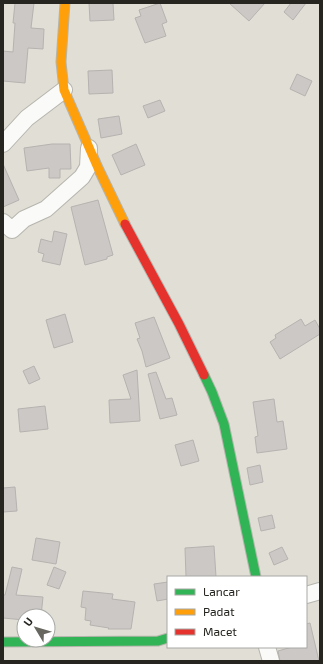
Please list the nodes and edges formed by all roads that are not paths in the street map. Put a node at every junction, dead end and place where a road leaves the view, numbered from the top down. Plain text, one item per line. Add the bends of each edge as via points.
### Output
1 (65, 3) edge
2 (64, 90) junction
3 (3, 144) edge
4 (89, 148) junction
5 (3, 222) edge
6 (256, 576) edge
7 (320, 591) edge
8 (307, 595) edge
9 (167, 638) edge
10 (3, 642) edge
11 (267, 648) edge
12 (270, 661) edge

1 - 2 street via 62,62
2 - 3 street via 26,118
2 - 4 street
4 - 5 street via 88,167 69,190 46,209 24,218 12,230
4 - 6 street via 133,241 179,324 212,392 224,424
7 - 8 street
9 - 10 street via 158,641
11 - 12 street

